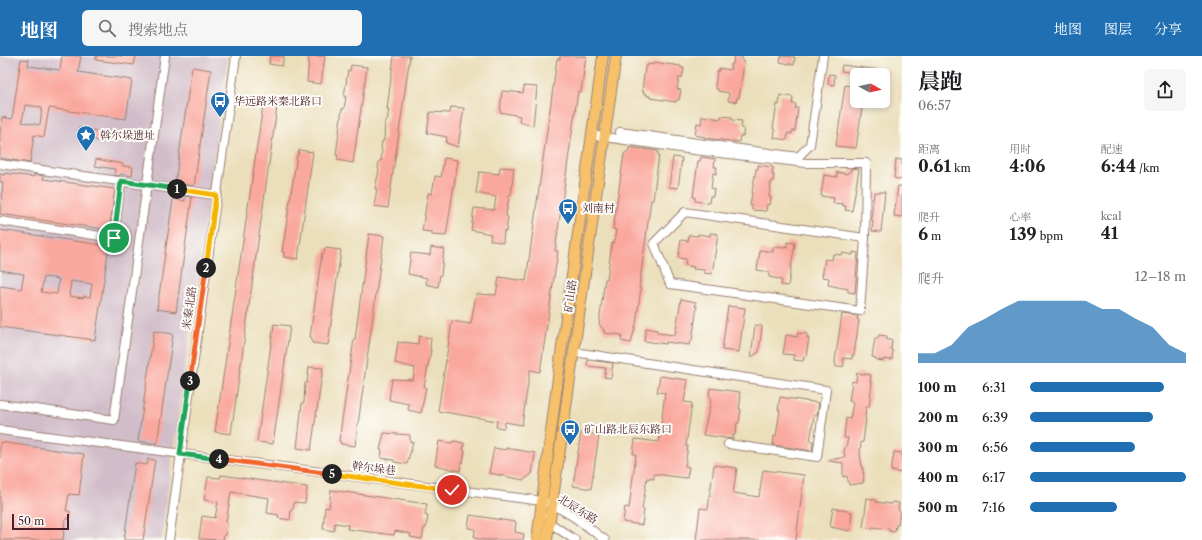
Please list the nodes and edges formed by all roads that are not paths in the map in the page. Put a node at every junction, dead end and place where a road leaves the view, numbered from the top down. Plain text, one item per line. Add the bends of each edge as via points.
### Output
1 (165, 56) edge
2 (236, 56) edge
3 (603, 56) edge
4 (616, 56) edge
5 (823, 56) edge
6 (620, 132) dead end
7 (591, 135) junction
8 (605, 137) junction
9 (0, 164) edge
10 (121, 181) junction
11 (147, 185) junction
12 (216, 195) junction
13 (0, 221) edge
14 (865, 238) junction
15 (574, 352) junction
16 (0, 404) edge
17 (0, 430) edge
18 (728, 444) dead end
19 (180, 454) junction
20 (547, 503) junction
21 (550, 523) junction
22 (169, 540) edge
23 (537, 540) edge
24 (547, 540) edge
25 (575, 540) edge
26 (605, 540) edge

1 - 11 street
2 - 12 street, 米秦北路
3 - 7 main road, 矿山路
4 - 8 main road, 矿山路
5 - 6 street via 810,145 798,157
7 - 8 street
7 - 20 main road, 矿山路
8 - 14 street via 806,163 866,163
8 - 15 main road, 矿山路
9 - 10 street
10 - 11 street
10 - 13 street via 114,238
11 - 12 street
11 - 16 street via 114,420
12 - 19 street, 米秦北路
14 - 14 street via 685,212 654,243 670,284 860,311
15 - 18 street via 826,390 817,457
15 - 20 main road, 矿山路
17 - 19 street, 幹尔垛巷
19 - 20 street, 幹尔垛巷
19 - 22 street, 米秦北路
20 - 21 main road, 矿山路
20 - 23 main road, 矿山路
20 - 26 street, 北辰东路 via 577,518
21 - 24 main road, 矿山路
21 - 25 street

